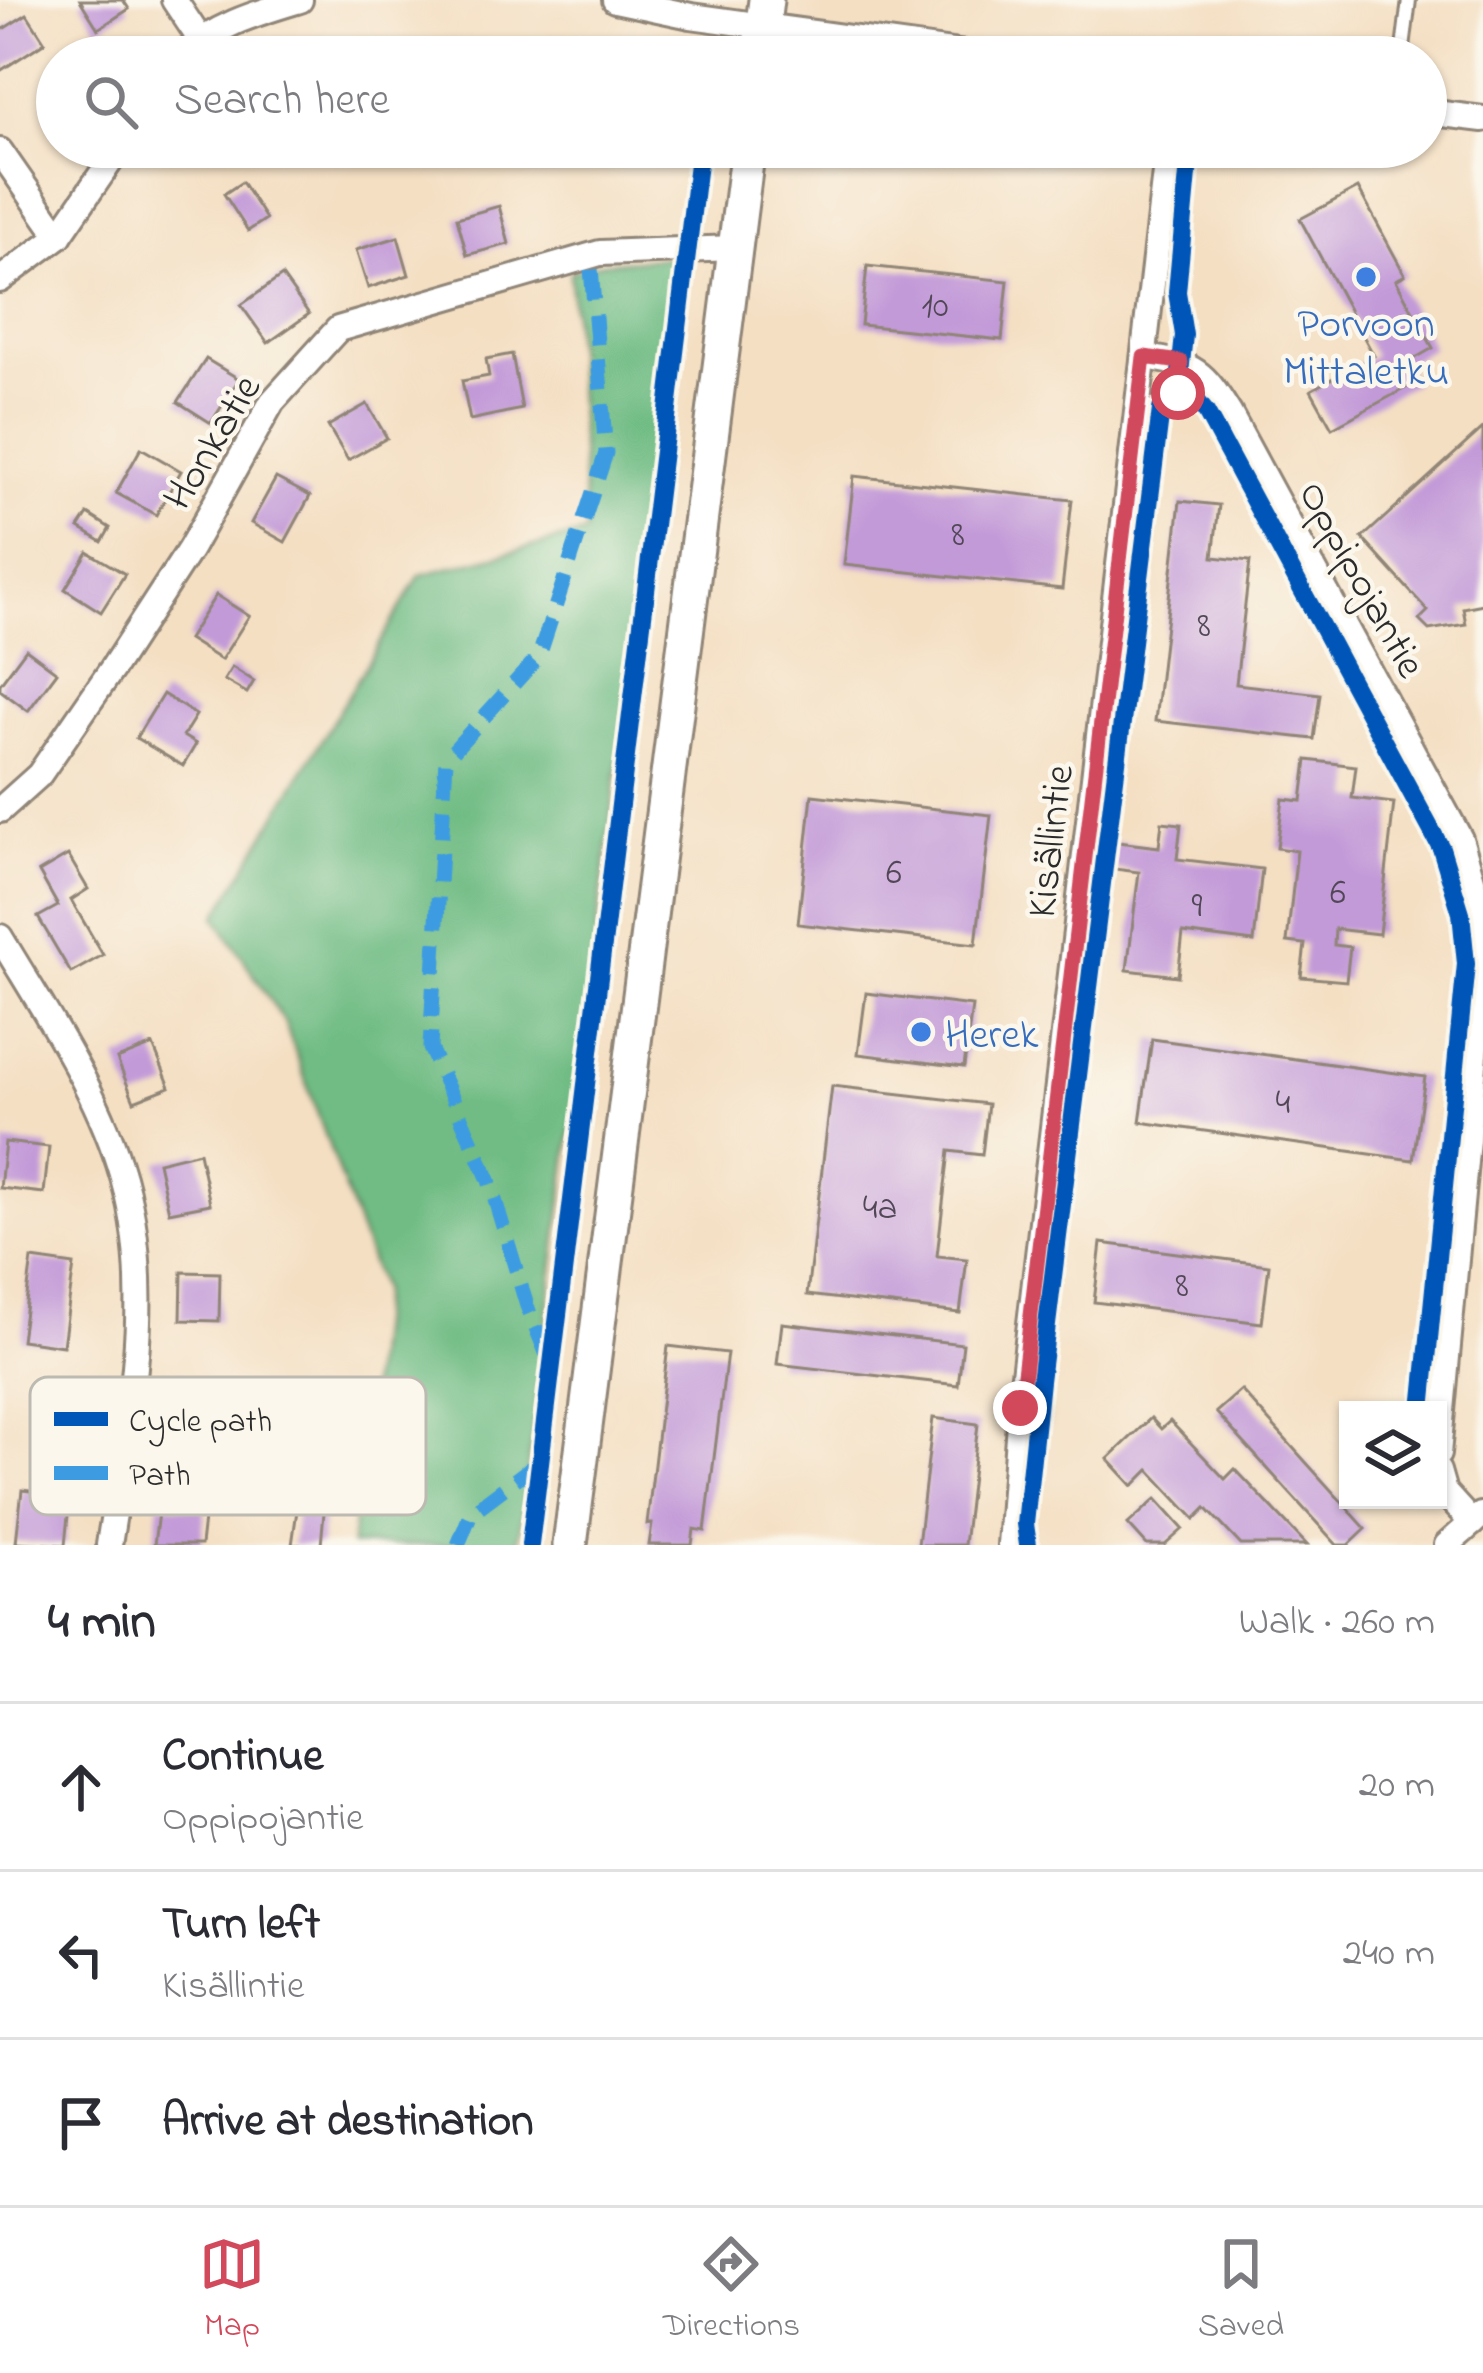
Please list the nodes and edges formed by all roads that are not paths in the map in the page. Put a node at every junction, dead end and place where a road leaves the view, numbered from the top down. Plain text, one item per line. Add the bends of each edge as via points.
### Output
1 (174, 0) edge
2 (300, 0) edge
3 (615, 0) edge
4 (1409, 0) edge
5 (763, 28) edge
6 (198, 36) edge
7 (206, 36) edge
8 (825, 36) edge
9 (1405, 36) edge
10 (1447, 114) edge
11 (1483, 118) edge
12 (0, 151) edge
13 (106, 168) edge
14 (745, 168) edge
15 (1166, 168) edge
16 (59, 236) junction
17 (735, 248) junction
18 (0, 280) edge
19 (1144, 357) junction
20 (0, 809) edge
21 (0, 937) edge
22 (132, 1377) edge
23 (1443, 1401) edge
24 (1447, 1494) edge
25 (113, 1515) edge
26 (1478, 1518) edge
27 (109, 1545) edge
28 (570, 1545) edge
29 (1010, 1545) edge
30 (1447, 1545) edge

1 - 6 street
2 - 7 street
3 - 5 street
4 - 9 lane
5 - 8 street
10 - 11 street
12 - 16 street
13 - 16 street
14 - 17 street
15 - 19 street, Kisällintie
16 - 18 street
17 - 20 street, Honkatie via 600,254 338,329 272,402 190,549 39,775
17 - 28 street
19 - 23 street, Oppipojantie via 1195,369 1229,413 1460,839 1478,899 1483,968
19 - 29 street, Kisällintie
21 - 22 street via 120,1165 139,1308
24 - 26 street
25 - 27 street
26 - 30 street

